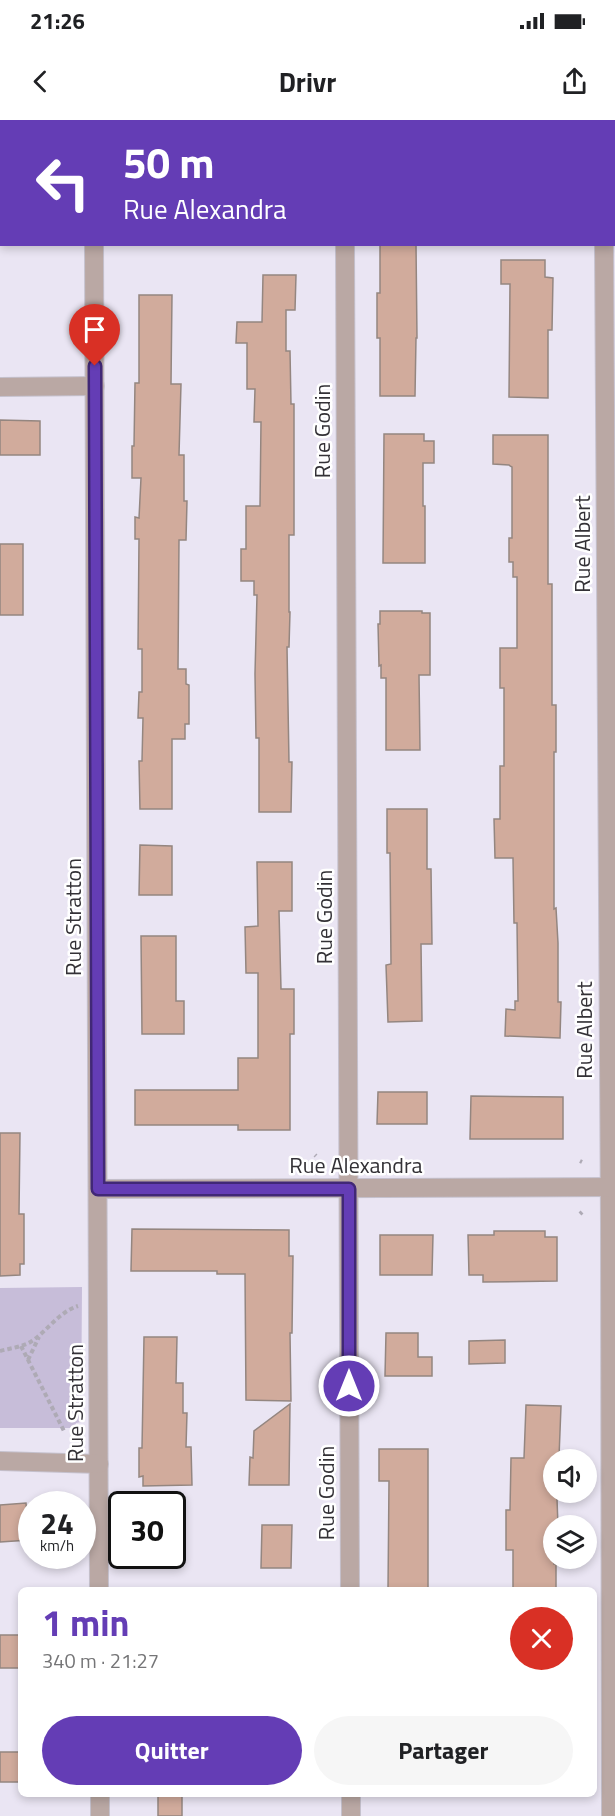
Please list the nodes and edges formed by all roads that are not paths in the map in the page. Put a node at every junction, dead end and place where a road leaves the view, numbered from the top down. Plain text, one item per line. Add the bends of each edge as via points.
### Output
1 (94, 246) edge
2 (345, 246) edge
3 (604, 246) edge
4 (95, 386) junction
5 (0, 387) edge
6 (612, 1187) edge
7 (98, 1189) junction
8 (349, 1189) junction
9 (0, 1461) edge
10 (99, 1464) junction
11 (99, 1587) edge
12 (350, 1587) edge
13 (100, 1797) edge
14 (351, 1797) edge
15 (100, 1816) edge
16 (351, 1816) edge
17 (611, 1816) edge

1 - 4 street, Rue Stratton
2 - 8 street, Rue Godin
3 - 6 street, Rue Albert
4 - 5 street
4 - 7 street, Rue Stratton
6 - 8 street, Rue Alexandra
6 - 17 street, Rue Albert
7 - 8 street, Rue Alexandra
7 - 10 street, Rue Stratton
8 - 12 street, Rue Godin
9 - 10 street
10 - 11 street, Rue Stratton
13 - 15 street
14 - 16 street

